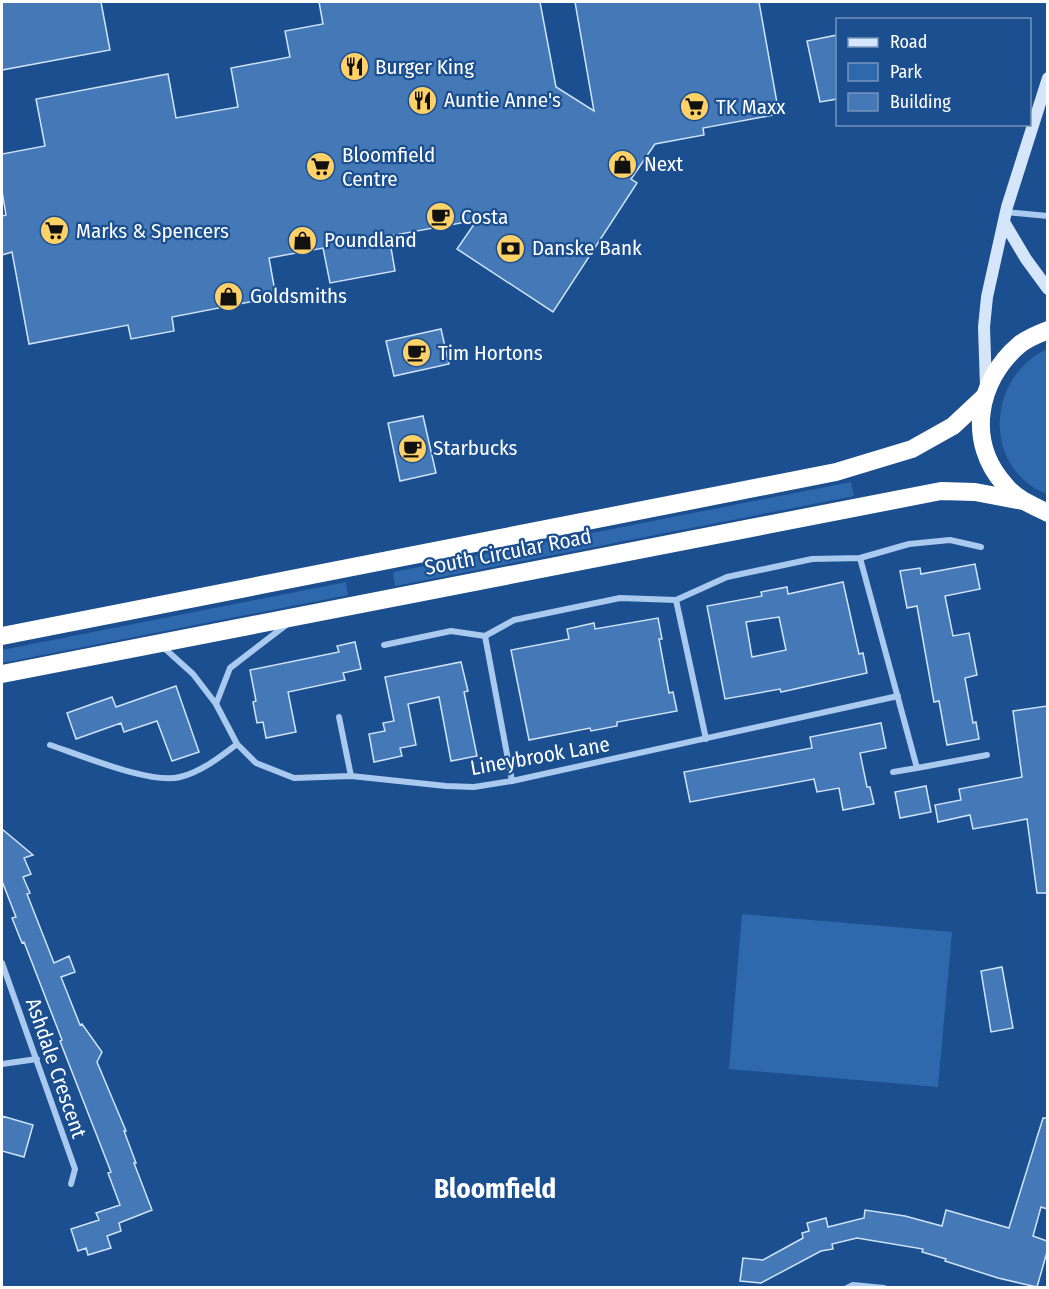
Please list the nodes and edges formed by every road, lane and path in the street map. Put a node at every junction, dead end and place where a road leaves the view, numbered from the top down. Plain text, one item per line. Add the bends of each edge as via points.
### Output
1 (1047, 78) edge
2 (1047, 216) edge
3 (1005, 217) junction
4 (1047, 289) edge
5 (1047, 330) edge
6 (985, 393) junction
7 (1023, 501) junction
8 (1047, 513) edge
9 (981, 547) dead end
10 (860, 558) junction
11 (676, 600) junction
12 (298, 615) junction
13 (2, 636) edge
14 (485, 636) junction
15 (156, 643) junction
16 (384, 645) dead end
17 (2, 674) edge
18 (898, 696) junction
19 (216, 704) junction
20 (339, 717) dead end
21 (706, 739) junction
22 (237, 744) junction
23 (50, 745) dead end
24 (987, 755) dead end
25 (917, 768) junction
26 (893, 772) dead end
27 (351, 776) junction
28 (512, 782) junction
29 (2, 963) edge
30 (36, 1059) junction
31 (2, 1064) edge
32 (71, 1184) dead end
33 (847, 1287) edge
34 (884, 1287) edge

1 - 3 street
2 - 3 street
3 - 4 street via 1026,259
3 - 6 street via 987,297
5 - 6 highway via 1021,343 1000,363
6 - 7 highway via 980,420 983,444 991,466
6 - 13 highway, South Circular Road via 952,426 912,449 836,472
7 - 8 highway
7 - 12 highway, South Circular Road via 941,490
9 - 10 street via 950,540 909,544
10 - 11 street via 812,559 727,577
10 - 18 street
11 - 14 street via 620,598 514,620
11 - 21 street
12 - 15 highway, South Circular Road
12 - 19 street via 231,668
14 - 16 street via 450,631
14 - 28 street
15 - 17 highway, South Circular Road
15 - 19 street, Lineybrook Lane via 193,674
18 - 21 street, Lineybrook Lane
18 - 25 street
19 - 22 street, Lineybrook Lane
20 - 27 street
21 - 28 street, Lineybrook Lane
22 - 23 street via 213,762 179,778 146,777
22 - 27 street, Lineybrook Lane via 256,764 294,778
24 - 25 street
25 - 26 street
27 - 28 street, Lineybrook Lane via 474,787
29 - 30 street, Ashdale Crescent
30 - 31 street
30 - 32 street, Ashdale Crescent via 75,1169
33 - 34 street

